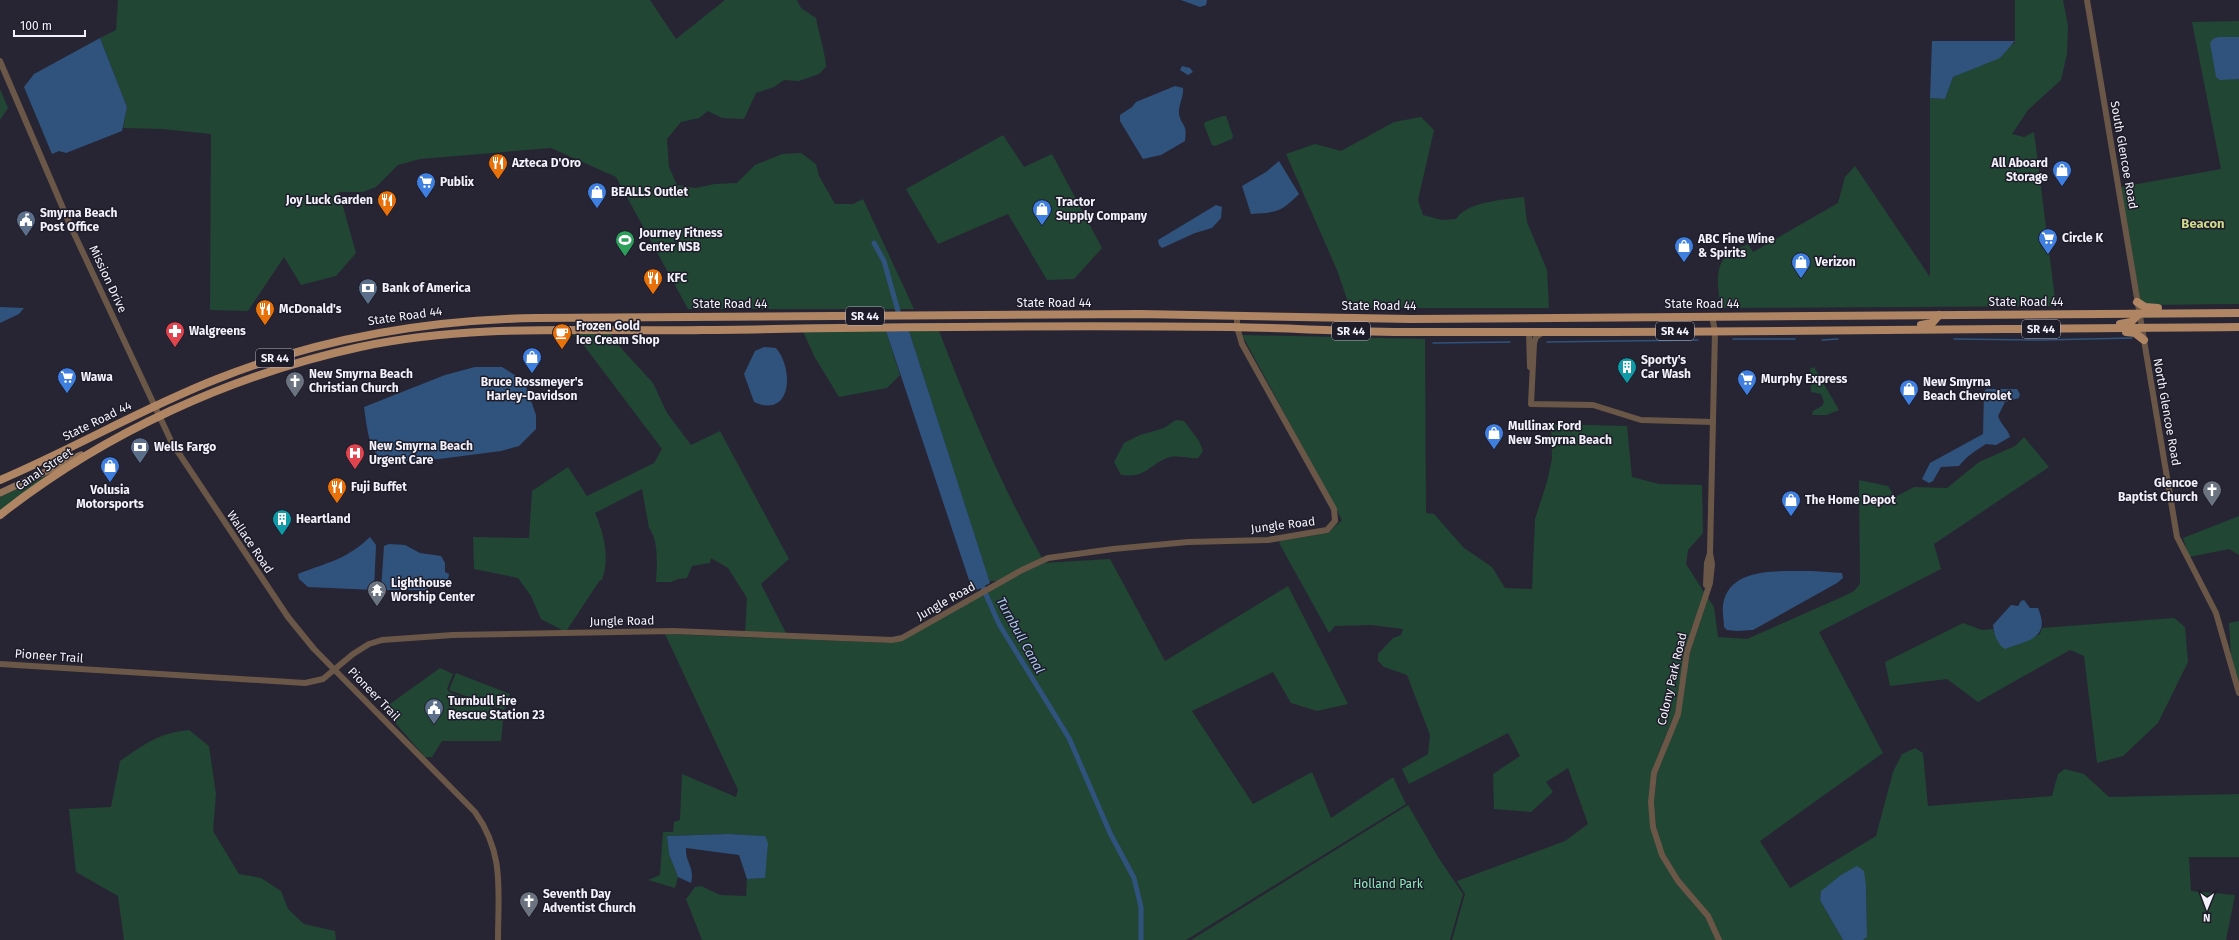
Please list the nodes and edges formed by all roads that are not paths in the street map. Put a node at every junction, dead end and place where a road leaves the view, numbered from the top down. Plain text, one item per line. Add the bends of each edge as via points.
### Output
1 (2087, 0) edge
2 (0, 61) edge
3 (2138, 302) junction
4 (2235, 313) edge
5 (2042, 314) junction
6 (2139, 314) junction
7 (1939, 315) junction
8 (774, 316) junction
9 (1237, 316) junction
10 (1712, 316) junction
11 (1624, 317) junction
12 (1237, 327) junction
13 (2239, 327) edge
14 (774, 328) junction
15 (2142, 328) junction
16 (1941, 329) junction
17 (2022, 329) junction
18 (1869, 330) junction
19 (1715, 331) junction
20 (1529, 332) junction
21 (1543, 332) junction
22 (362, 335) junction
23 (2144, 340) junction
24 (292, 352) junction
25 (300, 363) junction
26 (1532, 382) junction
27 (230, 386) junction
28 (156, 406) junction
29 (160, 417) junction
30 (1713, 422) junction
31 (102, 445) junction
32 (58, 453) junction
33 (50, 470) junction
34 (0, 480) edge
35 (0, 493) edge
36 (0, 515) edge
37 (0, 664) edge
38 (335, 670) junction
39 (2239, 693) edge
40 (498, 940) edge
41 (1719, 940) edge

1 - 3 street, South Glencoe Road
2 - 28 street, Mission Drive via 71,227
3 - 4 main road via 2148,308 2215,308
3 - 6 street, South Glencoe Road
4 - 6 main road, State Road 44 / SR 44
4 - 15 main road via 2219,317 2151,318 2144,322
5 - 6 main road, State Road 44 / SR 44
5 - 7 main road, State Road 44 / SR 44
5 - 16 main road via 2030,319 1951,320 1945,322
6 - 15 street, North Glencoe Road
6 - 17 main road, State Road 44 via 2126,324 2069,324
7 - 10 main road, State Road 44 / SR 44
7 - 18 main road via 1929,325 1875,326
8 - 9 main road, State Road 44 / SR 44
8 - 14 main road
8 - 22 main road, State Road 44 / SR 44 via 502,318 435,323
9 - 11 main road, State Road 44 / SR 44 via 1411,319
9 - 12 street, Jungle Road
10 - 11 main road, State Road 44 / SR 44
10 - 19 street, Colony Park Road
11 - 20 main road via 1600,322 1537,322 1532,324
12 - 14 main road, State Road 44 / SR 44
12 - 20 main road, State Road 44 / SR 44 via 1403,332
12 - 38 street, Jungle Road via 1242,344 1334,509 1335,521 1332,527 1268,540 1173,544 1048,558 902,638 892,640 673,631 452,635 382,640 369,644 353,654
13 - 15 main road, State Road 44 / SR 44
14 - 25 main road, State Road 44 / SR 44 via 701,331 604,329 461,332 379,343
15 - 17 main road, State Road 44 / SR 44
15 - 23 street, North Glencoe Road
16 - 17 main road, State Road 44 / SR 44
16 - 18 main road, State Road 44 / SR 44
17 - 23 main road, State Road 44 via 2067,333 2128,332 2135,333
18 - 19 main road, State Road 44 / SR 44
19 - 21 main road, State Road 44 / SR 44
19 - 30 street, Colony Park Road
20 - 21 main road, State Road 44 / SR 44
20 - 26 street
21 - 26 street via 1536,337 1534,343
22 - 24 main road, State Road 44 / SR 44
22 - 25 main road via 348,343 302,354
23 - 39 street, North Glencoe Road via 2177,537 2216,613
24 - 27 main road via 291,360 243,378
24 - 28 main road, State Road 44 / SR 44 via 216,379
25 - 27 main road, State Road 44 / SR 44
26 - 30 street via 1531,404 1593,405 1641,420
27 - 29 main road, State Road 44 / SR 44
28 - 29 street, Mission Drive
28 - 32 main road, State Road 44 / SR 44
29 - 31 main road, State Road 44 / SR 44
29 - 38 street, Wallace Road via 172,443 284,611
30 - 41 street, Colony Park Road via 1710,553 1706,563 1706,593 1687,652 1678,714 1654,773 1651,802 1653,827 1662,855 1678,881 1708,916
31 - 33 main road, SR 44
31 - 36 main road, Canal Street
32 - 33 main road
32 - 34 main road, State Road 44 / SR 44
33 - 35 main road, SR 44
37 - 38 street, Pioneer Trail via 305,683 323,679
38 - 40 street, Pioneer Trail via 474,812 487,829 496,857

